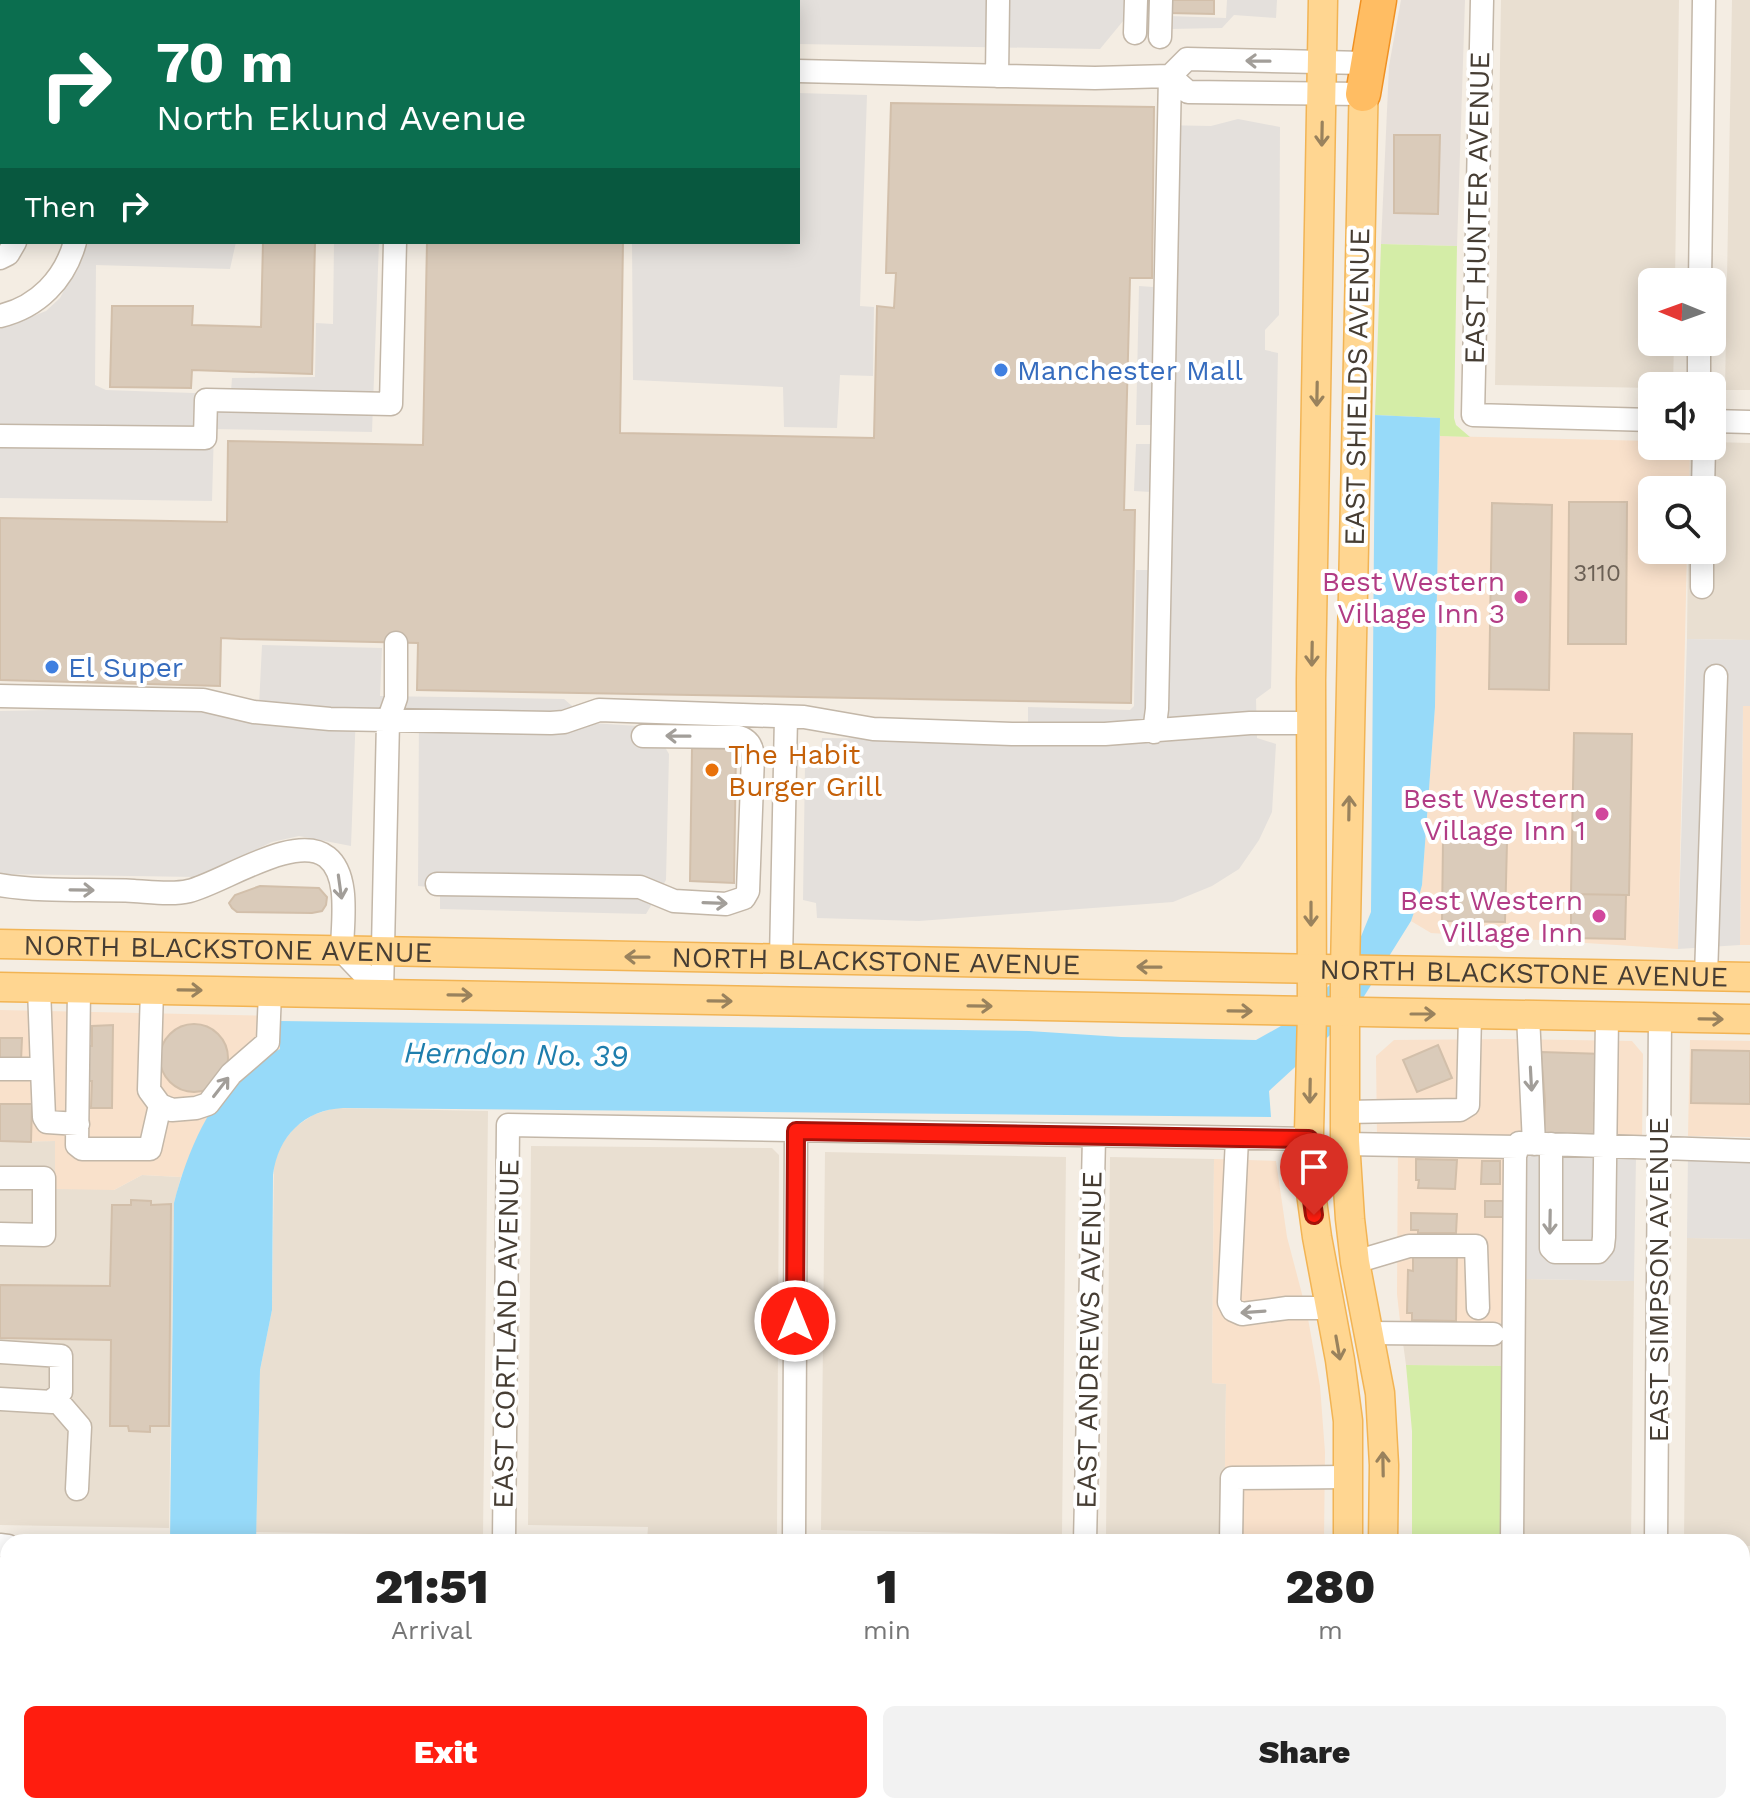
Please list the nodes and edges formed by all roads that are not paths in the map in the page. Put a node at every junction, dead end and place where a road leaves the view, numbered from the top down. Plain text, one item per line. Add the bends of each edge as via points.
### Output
1 (998, 0) edge
2 (1136, 0) edge
3 (1161, 0) edge
4 (1323, 0) edge
5 (1365, 0) edge
6 (1379, 0) edge
7 (1482, 0) edge
8 (1704, 0) edge
9 (1135, 33) dead end
10 (1160, 37) dead end
11 (1323, 63) junction
12 (800, 71) edge
13 (997, 76) junction
14 (1170, 76) junction
15 (1364, 78) junction
16 (1323, 93) junction
17 (74, 244) edge
18 (395, 244) edge
19 (1700, 268) edge
20 (0, 316) edge
21 (1638, 420) edge
22 (1726, 421) edge
23 (1750, 422) edge
24 (0, 436) edge
25 (1702, 564) edge
26 (1702, 587) dead end
27 (396, 643) dead end
28 (1716, 676) dead end
29 (0, 696) edge
30 (786, 717) junction
31 (388, 721) junction
32 (1311, 723) junction
33 (1154, 732) junction
34 (643, 736) dead end
35 (437, 884) dead end
36 (2, 885) edge
37 (0, 944) edge
38 (131, 947) junction
39 (342, 951) junction
40 (382, 953) junction
41 (781, 960) junction
42 (0, 964) edge
43 (1345, 970) junction
44 (1311, 971) junction
45 (1706, 976) junction
46 (1750, 977) edge
47 (0, 987) edge
48 (39, 988) junction
49 (79, 989) junction
50 (152, 990) junction
51 (270, 992) junction
52 (382, 993) junction
53 (1312, 1013) junction
54 (1345, 1014) junction
55 (1470, 1014) junction
56 (1528, 1015) junction
57 (1607, 1017) junction
58 (1660, 1018) junction
59 (1750, 1019) edge
60 (0, 1069) edge
61 (42, 1069) junction
62 (160, 1105) junction
63 (1345, 1112) junction
64 (78, 1124) junction
65 (796, 1131) junction
66 (1094, 1137) junction
67 (1237, 1139) junction
68 (1309, 1139) junction
69 (1345, 1144) junction
70 (1535, 1145) junction
71 (1605, 1145) junction
72 (1659, 1150) junction
73 (1750, 1151) edge
74 (0, 1178) edge
75 (0, 1234) edge
76 (1355, 1262) junction
77 (1330, 1308) junction
78 (1478, 1308) dead end
79 (1368, 1333) junction
80 (1493, 1334) dead end
81 (0, 1352) edge
82 (55, 1398) junction
83 (0, 1399) edge
84 (1348, 1477) junction
85 (77, 1489) dead end
86 (504, 1534) edge
87 (794, 1534) edge
88 (1085, 1534) edge
89 (1231, 1534) edge
90 (1348, 1534) edge
91 (1383, 1534) edge
92 (1512, 1534) edge
93 (1656, 1534) edge

1 - 13 street
2 - 9 street
3 - 10 street
4 - 11 main road, EAST SHIELDS AVENUE
5 - 15 main road, EAST SHIELDS AVENUE
6 - 15 highway
7 - 21 street, EAST HUNTER AVENUE via 1473,415
8 - 19 street
11 -> 14 street via 1187,59
11 - 15 street
11 - 16 main road, EAST SHIELDS AVENUE
12 - 13 street
13 - 14 street
14 - 16 street via 1188,92
14 - 33 street
15 - 16 street
43 -> 15 main road, EAST SHIELDS AVENUE
16 -> 32 main road, EAST SHIELDS AVENUE
17 - 20 street via 57,281 18,311
18 - 24 street via 391,404 206,400 205,438
22 - 23 street
25 - 26 street
27 - 31 street via 396,698
28 - 45 street
29 - 31 street via 203,700 254,712
30 - 31 street via 599,710 551,723
30 - 33 street via 873,729
30 - 41 street
31 - 40 street
32 - 33 street
32 -> 44 main road, EAST SHIELDS AVENUE
35 -> 34 street via 640,887 674,901 726,904 744,898 752,747 739,737
36 -> 39 street via 188,892 275,856 315,853 325,856 338,873
37 - 38 main road, NORTH BLACKSTONE AVENUE
38 - 39 main road, NORTH BLACKSTONE AVENUE
38 - 42 main road
39 - 40 main road, NORTH BLACKSTONE AVENUE
39 - 52 street
41 -> 40 main road, NORTH BLACKSTONE AVENUE
40 - 52 street
44 -> 41 main road, NORTH BLACKSTONE AVENUE
43 - 44 main road, NORTH BLACKSTONE AVENUE
43 - 45 main road, NORTH BLACKSTONE AVENUE
43 - 54 main road, EAST SHIELDS AVENUE
44 - 53 main road, EAST SHIELDS AVENUE
45 - 46 main road, NORTH BLACKSTONE AVENUE
47 - 48 main road, NORTH BLACKSTONE AVENUE
48 - 49 main road, NORTH BLACKSTONE AVENUE
48 - 61 street
49 - 50 main road, NORTH BLACKSTONE AVENUE
49 - 64 street
50 -> 51 main road, NORTH BLACKSTONE AVENUE
50 - 62 street via 149,1090
51 - 52 main road, NORTH BLACKSTONE AVENUE
62 -> 51 street via 172,1110 208,1104 231,1074 268,1042
52 -> 53 main road, NORTH BLACKSTONE AVENUE
53 - 54 main road, NORTH BLACKSTONE AVENUE
53 -> 68 main road, EAST SHIELDS AVENUE
54 -> 55 main road, NORTH BLACKSTONE AVENUE
54 - 63 main road, EAST SHIELDS AVENUE
55 - 56 main road, NORTH BLACKSTONE AVENUE
55 - 63 street via 1465,1108
56 - 57 main road, NORTH BLACKSTONE AVENUE
56 -> 70 street
57 - 58 main road, NORTH BLACKSTONE AVENUE
57 - 71 street
58 -> 59 main road, NORTH BLACKSTONE AVENUE
58 - 72 street, EAST SIMPSON AVENUE
60 - 61 street
61 - 64 street via 47,1122
62 - 64 street via 150,1149 82,1149 77,1145
63 - 69 main road, EAST SHIELDS AVENUE
65 - 66 street
65 - 86 street, EAST CORTLAND AVENUE via 508,1125
65 - 87 street
66 - 67 street
66 - 88 street, EAST ANDREWS AVENUE
67 - 68 street
77 -> 67 street via 1242,1314 1233,1310 1229,1302
68 - 77 main road, EAST SHIELDS AVENUE via 1308,1171
69 - 70 street
69 - 76 main road, EAST SHIELDS AVENUE
70 - 71 street
70 -> 71 street via 1551,1248 1592,1253 1603,1246
70 - 92 street via 1515,1156
71 - 72 street
72 - 73 street
72 - 93 street, EAST SIMPSON AVENUE
74 - 75 street via 44,1178 44,1235
76 - 78 street via 1409,1246 1476,1246
76 - 79 main road, EAST SHIELDS AVENUE
77 -> 84 main road, EAST SHIELDS AVENUE via 1348,1421
79 - 80 street
91 -> 79 main road, EAST SHIELDS AVENUE via 1380,1393
81 - 82 street via 61,1356 61,1392
82 - 83 street
82 - 85 street via 80,1427
84 - 89 street via 1232,1478
84 - 90 main road, EAST SHIELDS AVENUE

